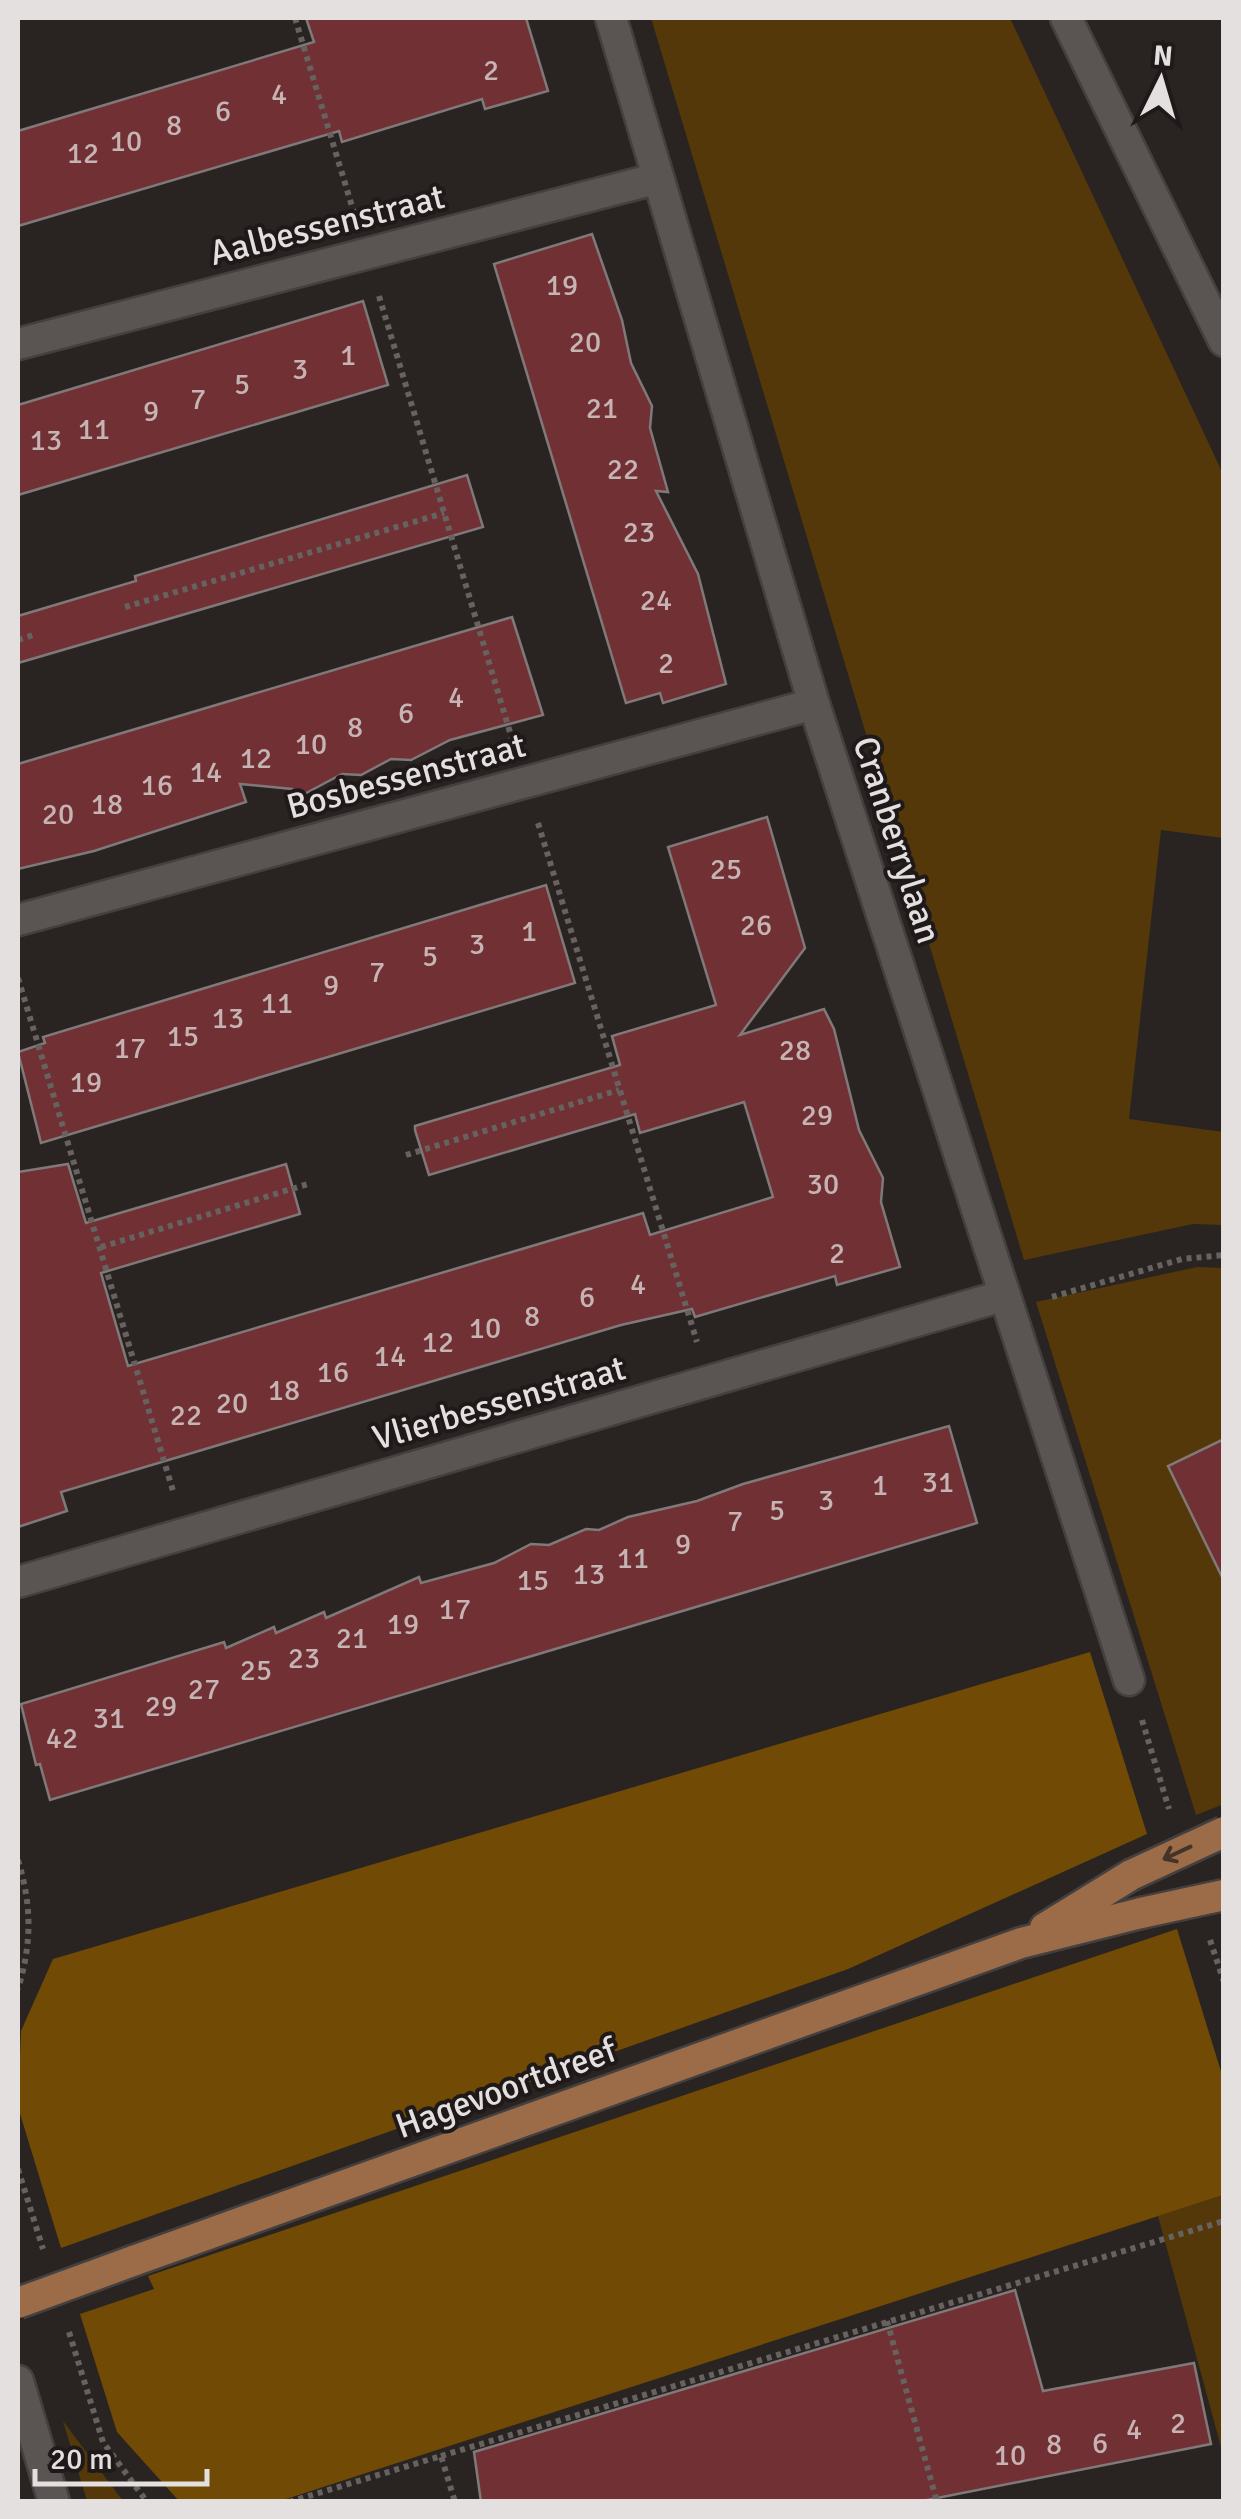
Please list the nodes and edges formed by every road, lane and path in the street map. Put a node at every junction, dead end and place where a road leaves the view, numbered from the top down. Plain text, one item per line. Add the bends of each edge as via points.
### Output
1 (295, 18) edge
2 (611, 18) edge
3 (1067, 18) edge
4 (655, 179) junction
5 (366, 254) junction
6 (1224, 342) edge
7 (18, 344) edge
8 (444, 513) junction
9 (124, 608) dead end
10 (33, 635) dead end
11 (18, 640) edge
12 (814, 704) junction
13 (525, 782) junction
14 (18, 920) edge
15 (18, 978) edge
16 (619, 1090) junction
17 (406, 1155) dead end
18 (308, 1184) dead end
19 (100, 1247) junction
20 (1224, 1255) edge
21 (1002, 1296) junction
22 (709, 1381) junction
23 (186, 1534) junction
24 (18, 1582) edge
25 (1129, 1680) dead end
26 (1224, 1832) edge
27 (18, 1860) edge
28 (1224, 1895) edge
29 (1021, 1943) junction
30 (18, 1989) edge
31 (18, 2168) edge
32 (1224, 2220) edge
33 (46, 2260) dead end
34 (18, 2303) edge
35 (63, 2314) dead end
36 (887, 2322) junction
37 (18, 2381) edge
38 (441, 2456) junction
39 (54, 2502) edge
40 (147, 2502) edge
41 (289, 2502) edge
42 (454, 2502) edge
43 (937, 2502) edge

1 - 5 path
2 - 4 street, Cranberrylaan
3 - 6 street
4 - 5 street, Aalbessenstraat
4 - 12 street, Cranberrylaan
5 - 7 street, Aalbessenstraat
5 - 8 path
8 - 9 path
8 - 13 path
10 - 11 path
12 - 13 street, Bosbessenstraat
12 - 21 street, Cranberrylaan
13 - 14 street, Bosbessenstraat
13 - 16 path
15 - 19 path
16 - 17 path
16 - 22 path
18 - 19 path
19 - 23 path
20 - 21 path via 1182,1259 1036,1302
21 - 22 street, Vlierbessenstraat
21 - 25 street, Cranberrylaan
22 - 23 street, Vlierbessenstraat
23 - 24 street, Vlierbessenstraat
26 -> 29 main road, Hagevoortdreef, bridge via 1131,1875
27 - 30 path via 29,1896 30,1946
28 - 29 main road, Hagevoortdreef, bridge
29 - 34 main road, Hagevoortdreef, bridge
31 - 33 path
32 - 36 path
35 - 40 path via 104,2442
36 - 38 path
36 - 43 path
37 - 39 street
38 - 41 path
38 - 42 path

